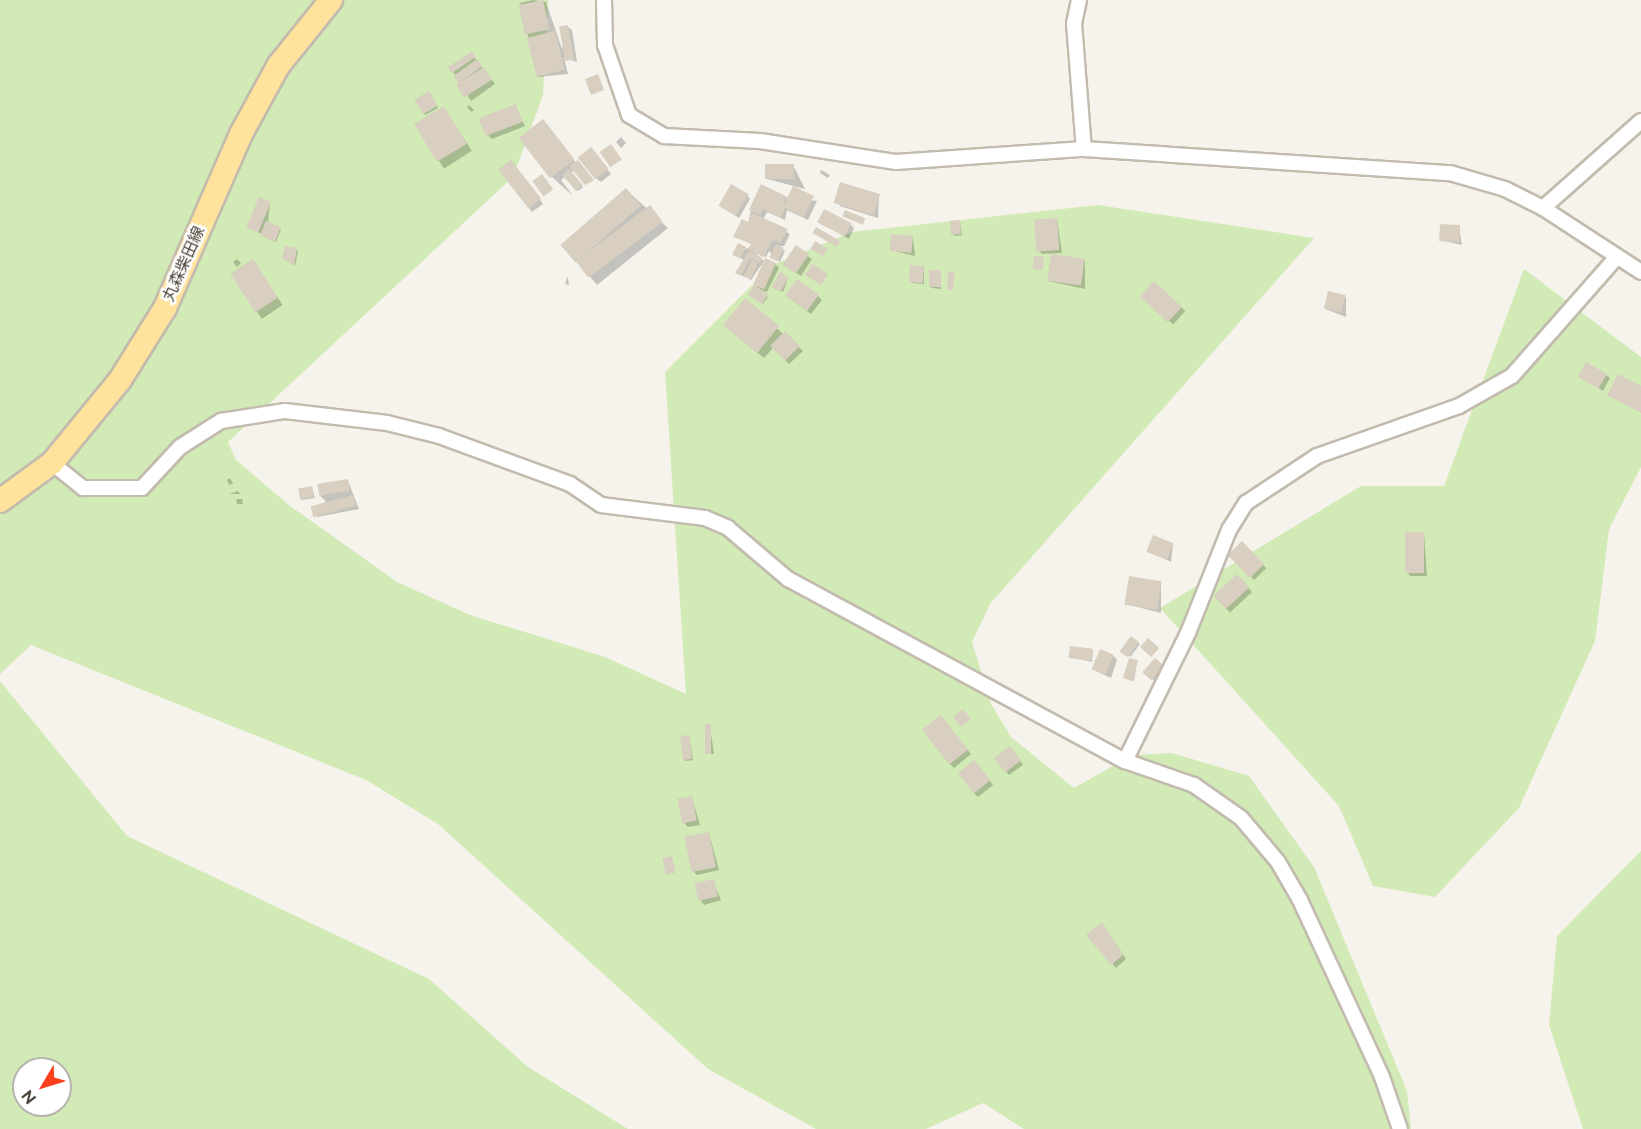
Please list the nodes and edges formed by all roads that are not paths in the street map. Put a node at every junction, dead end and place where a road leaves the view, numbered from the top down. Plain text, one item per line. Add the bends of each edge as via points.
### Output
1 (332, 0) edge
2 (604, 0) edge
3 (1079, 0) edge
4 (1641, 121) edge
5 (1084, 149) junction
6 (1543, 208) junction
7 (1617, 256) junction
8 (1641, 272) edge
9 (52, 463) junction
10 (0, 501) edge
11 (1125, 762) junction
12 (1400, 1129) edge

1 - 9 main road, 丸森柴田線 via 278,66 241,134 165,308 120,380
2 - 5 street via 605,45 628,115 664,136 760,141 896,162
3 - 5 street via 1074,23
4 - 6 street
5 - 6 street via 1450,173 1505,189
6 - 7 street
7 - 8 street
7 - 11 street via 1512,376 1459,406 1317,456 1246,503 1228,530 1188,633
9 - 10 main road, 丸森柴田線
9 - 11 street via 83,488 142,488 180,447 221,421 285,411 387,423 439,436 570,484 602,505 705,518 729,528 789,579
11 - 12 street via 1194,785 1241,818 1278,862 1332,964

